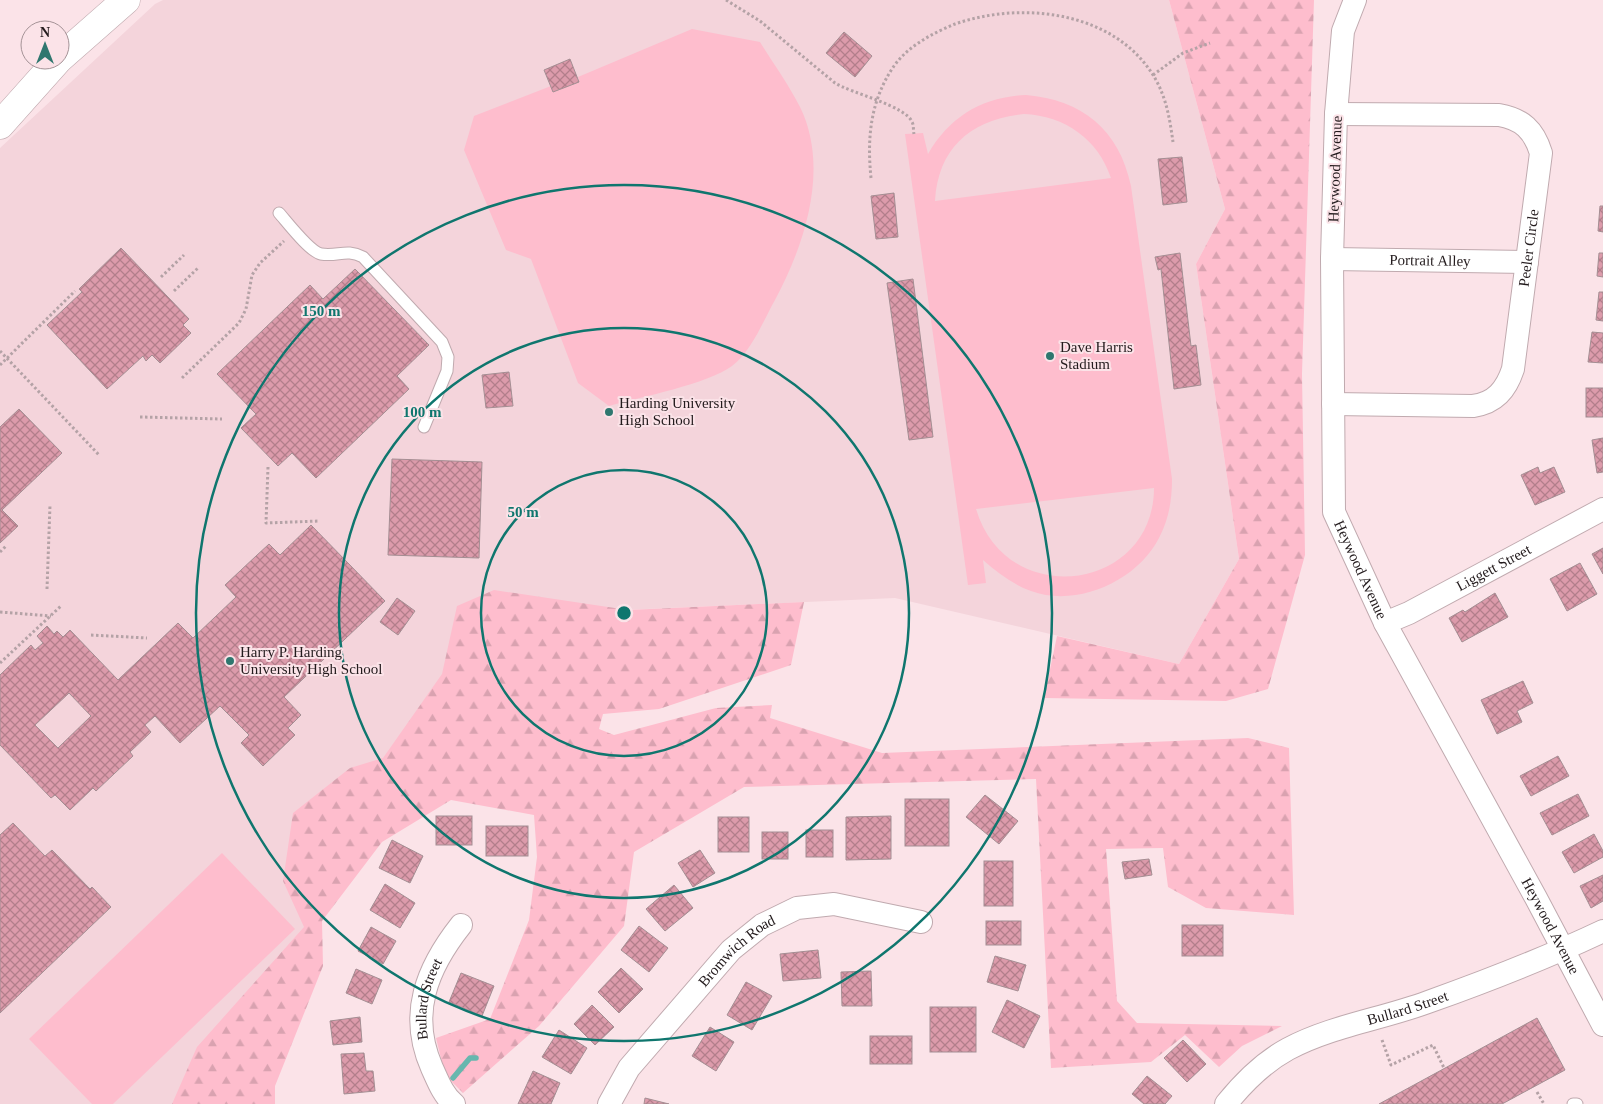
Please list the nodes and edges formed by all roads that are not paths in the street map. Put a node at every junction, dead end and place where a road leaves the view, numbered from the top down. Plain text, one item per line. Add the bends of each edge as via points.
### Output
1 (126, 0) edge
2 (1355, 0) edge
3 (70, 49) edge
4 (49, 70) edge
5 (1336, 114) junction
6 (0, 125) edge
7 (279, 213) dead end
8 (1332, 259) junction
9 (1527, 262) junction
10 (1333, 404) junction
11 (424, 427) dead end
12 (1603, 509) edge
13 (1385, 624) junction
14 (921, 922) dead end
15 (461, 925) dead end
16 (1603, 931) edge
17 (1564, 950) junction
18 (1603, 1025) edge
19 (454, 1104) edge
20 (609, 1104) edge
21 (1226, 1104) edge
22 (1573, 1104) edge
23 (1577, 1104) edge

1 - 3 street
2 - 5 street, Heywood Avenue via 1343,31
4 - 6 street
5 - 8 street, Heywood Avenue
5 - 9 street, Peeler Circle via 1499,115 1512,117 1524,124 1537,140 1541,153
7 - 11 lane via 316,252 332,254 346,251 364,257 442,342 448,357 447,371
8 - 9 street, Portrait Alley
8 - 10 street, Heywood Avenue
9 - 10 street, Peeler Circle via 1512,370 1508,383 1494,400 1473,406
10 - 13 street, Heywood Avenue via 1334,512
12 - 13 street, Liggett Street
13 - 17 street, Heywood Avenue
14 - 20 street, Bromwich Road via 834,904 797,908 762,925 731,950 629,1068
15 - 19 street, Bullard Street via 434,963 423,997 421,1034 439,1084
16 - 17 street, Bullard Street
17 - 18 street, Heywood Avenue
17 - 21 street, Bullard Street via 1426,1003 1320,1035 1287,1049 1257,1072
22 - 23 lane

